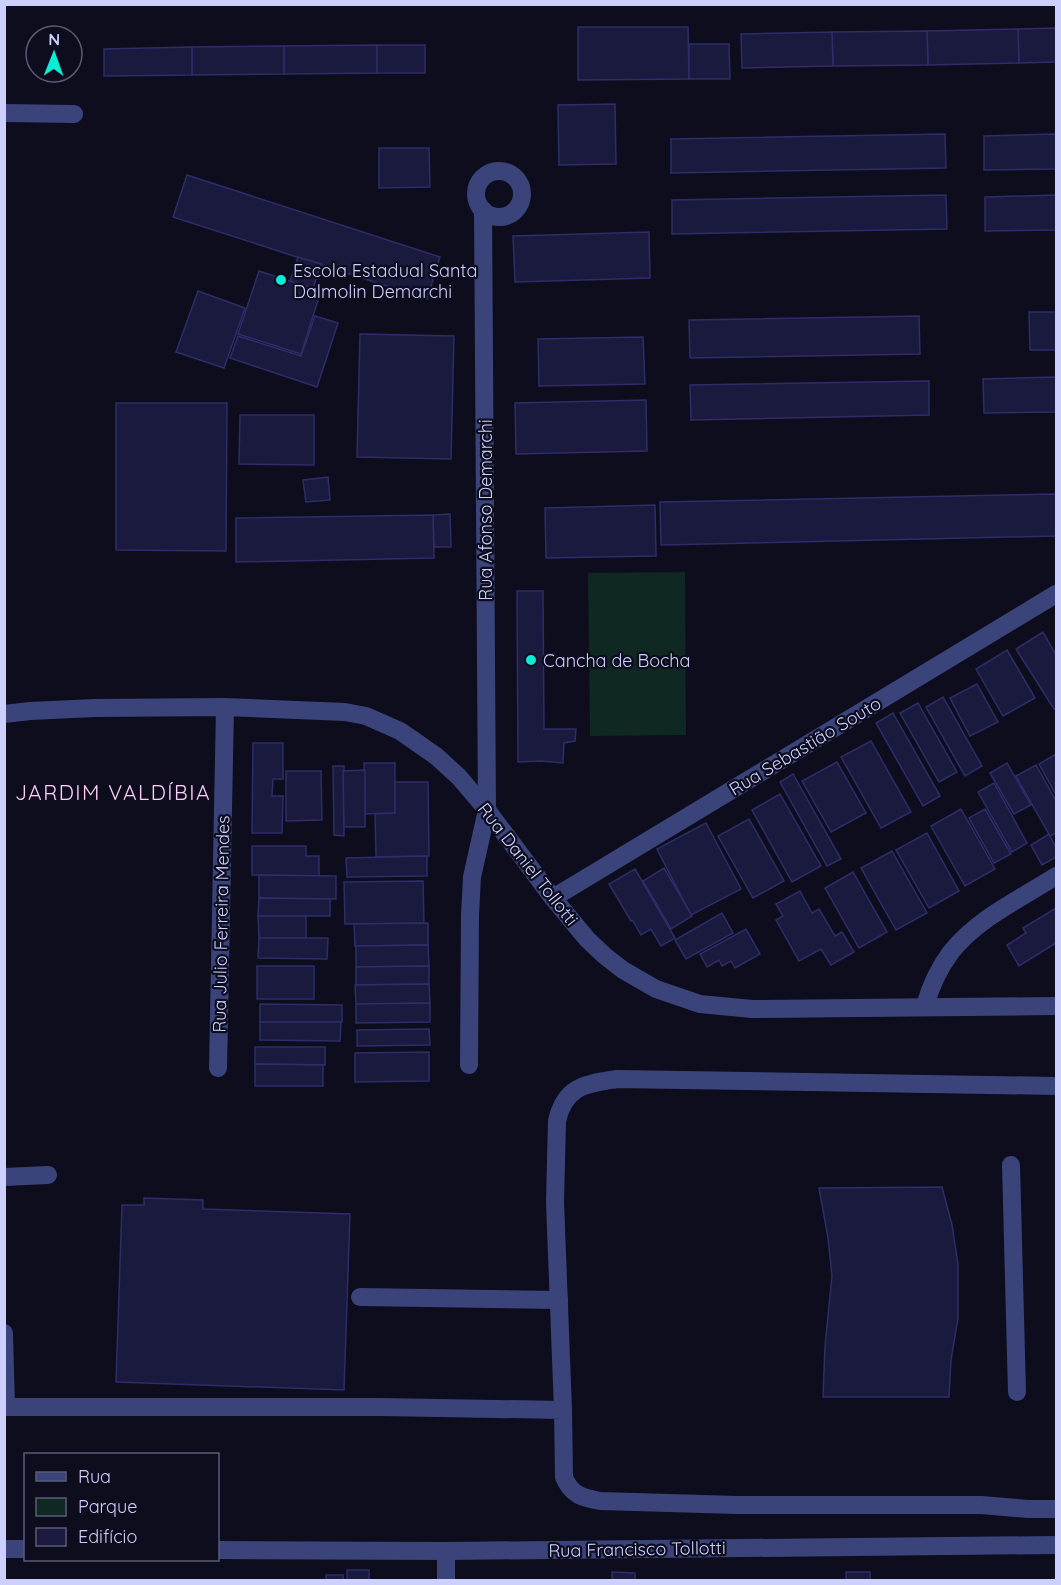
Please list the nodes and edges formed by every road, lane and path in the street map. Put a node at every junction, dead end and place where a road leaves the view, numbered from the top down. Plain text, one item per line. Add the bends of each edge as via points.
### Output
1 (4, 113) edge
2 (74, 114) dead end
3 (483, 210) dead end
4 (1056, 594) edge
5 (225, 707) junction
6 (4, 714) edge
7 (487, 810) junction
8 (1056, 876) edge
9 (553, 898) junction
10 (925, 1006) junction
11 (1056, 1006) edge
12 (469, 1065) dead end
13 (218, 1068) dead end
14 (1056, 1086) edge
15 (1011, 1165) dead end
16 (48, 1175) dead end
17 (4, 1177) edge
18 (360, 1297) dead end
19 (559, 1300) junction
20 (4, 1333) edge
21 (1017, 1392) dead end
22 (5, 1407) edge
23 (563, 1410) junction
24 (1056, 1509) edge
25 (1056, 1545) edge
26 (4, 1549) edge
27 (24, 1550) edge
28 (219, 1550) edge
29 (446, 1551) junction
30 (446, 1581) edge

1 - 2 street
3 - 7 street, Rua Afonso Demarchi
4 - 9 street, Rua Sebastião Souto
5 - 6 street, Rua Daniel Tollotti via 95,708
5 - 7 street, Rua Daniel Tollotti via 366,716 400,731 436,756
5 - 13 street, Rua Julio Ferreira Mendes
7 - 9 street, Rua Daniel Tollotti
7 - 12 street, Rua Afonso Demarchi via 472,877
8 - 10 street via 962,939 940,969
9 - 10 street, Rua Daniel Tollotti via 587,939 623,970 656,989 700,1004 788,1010
10 - 11 street, Rua Daniel Tollotti
14 - 19 street via 617,1079 584,1085 566,1098 557,1121
15 - 21 street
16 - 17 street
18 - 19 street
19 - 23 street
20 - 22 street
22 - 23 street
23 - 24 street via 564,1477 572,1492 583,1498
25 - 29 street, Rua Francisco Tollotti
26 - 27 street
28 - 29 street, Rua Francisco Tollotti
29 - 30 street

